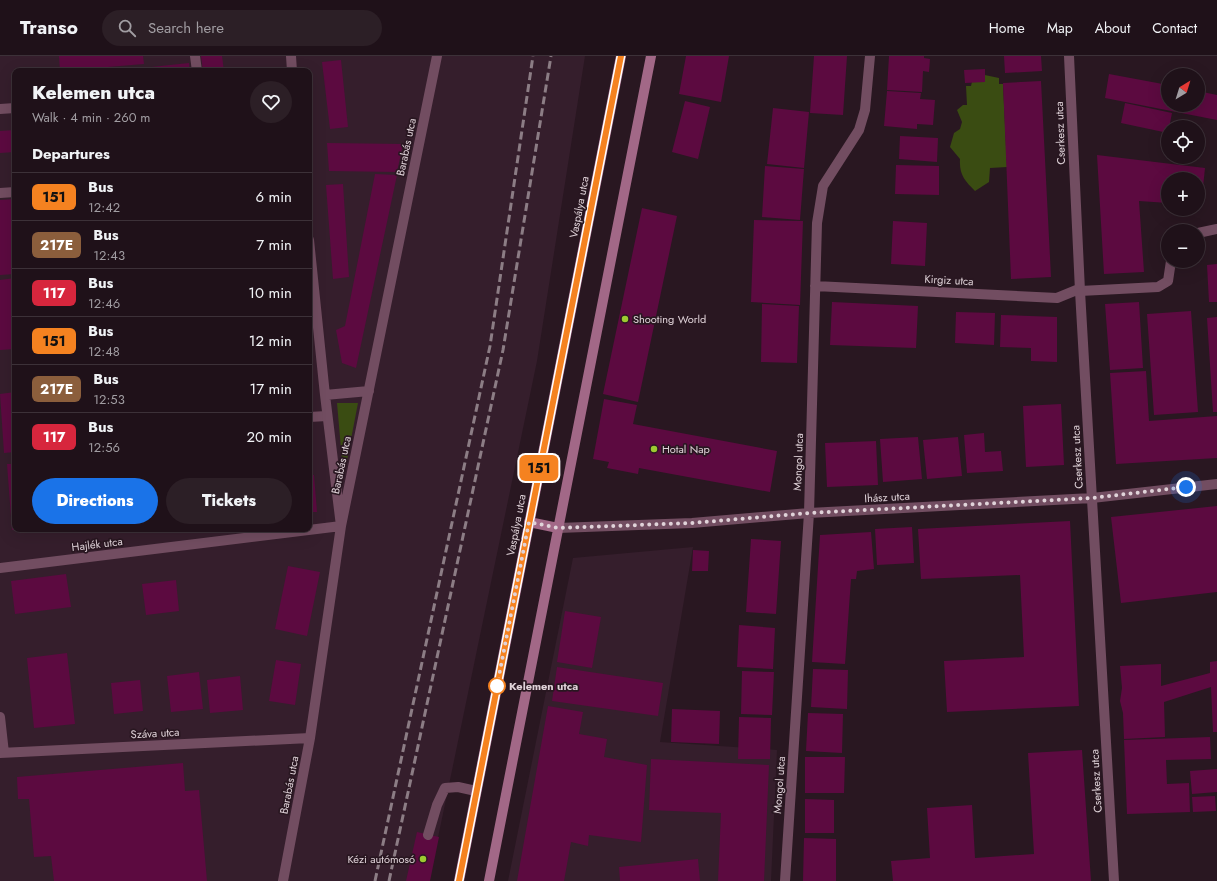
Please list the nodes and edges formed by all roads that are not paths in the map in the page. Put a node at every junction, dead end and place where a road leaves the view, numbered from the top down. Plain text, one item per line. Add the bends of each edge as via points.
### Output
1 (195, 56) edge
2 (291, 56) edge
3 (437, 56) edge
4 (621, 56) edge
5 (651, 56) edge
6 (870, 56) edge
7 (1070, 56) edge
8 (197, 68) edge
9 (292, 68) edge
10 (12, 108) edge
11 (0, 109) edge
12 (12, 192) edge
13 (0, 193) edge
14 (1217, 229) edge
15 (1205, 232) edge
16 (1170, 268) edge
17 (815, 286) junction
18 (1080, 290) junction
19 (312, 311) edge
20 (368, 391) junction
21 (324, 395) junction
22 (327, 416) junction
23 (312, 417) edge
24 (1217, 484) edge
25 (1092, 498) junction
26 (809, 513) junction
27 (529, 522) junction
28 (341, 526) junction
29 (558, 528) junction
30 (312, 530) edge
31 (292, 532) edge
32 (0, 568) edge
33 (0, 717) edge
34 (310, 738) junction
35 (2, 753) edge
36 (476, 791) junction
37 (428, 835) dead end
38 (283, 881) edge
39 (459, 881) edge
40 (489, 881) edge
41 (785, 881) edge
42 (1114, 881) edge

1 - 8 street
2 - 9 street
3 - 20 street, Barabás utca
4 - 27 main road, Vaspálya utca
5 - 29 main road
6 - 17 street, Mongol utca via 864,110 859,130 823,186 817,223
7 - 18 street, Cserkesz utca
10 - 11 street
12 - 13 street
14 - 15 street
16 - 18 street, Kirgiz utca via 1168,282 1158,287
17 - 18 street, Kirgiz utca via 1057,298
17 - 26 street, Mongol utca
18 - 25 street, Cserkesz utca
19 - 21 street
20 - 21 street
20 - 28 street, Barabás utca
21 - 22 street
22 - 23 street
22 - 28 street
24 - 25 street, Ihász utca
25 - 26 street, Ihász utca
25 - 42 street, Cserkesz utca
26 - 29 street, Ihász utca via 692,523
26 - 41 street, Mongol utca
27 - 29 main road
27 - 36 main road, Vaspálya utca
28 - 30 street, Hajlék utca
28 - 34 street, Barabás utca
29 - 40 main road
31 - 32 street, Hajlék utca
33 - 35 street
34 - 35 street, Száva utca
34 - 38 street, Barabás utca
36 - 37 street via 458,787 445,788 437,804
36 - 39 main road, Vaspálya utca

